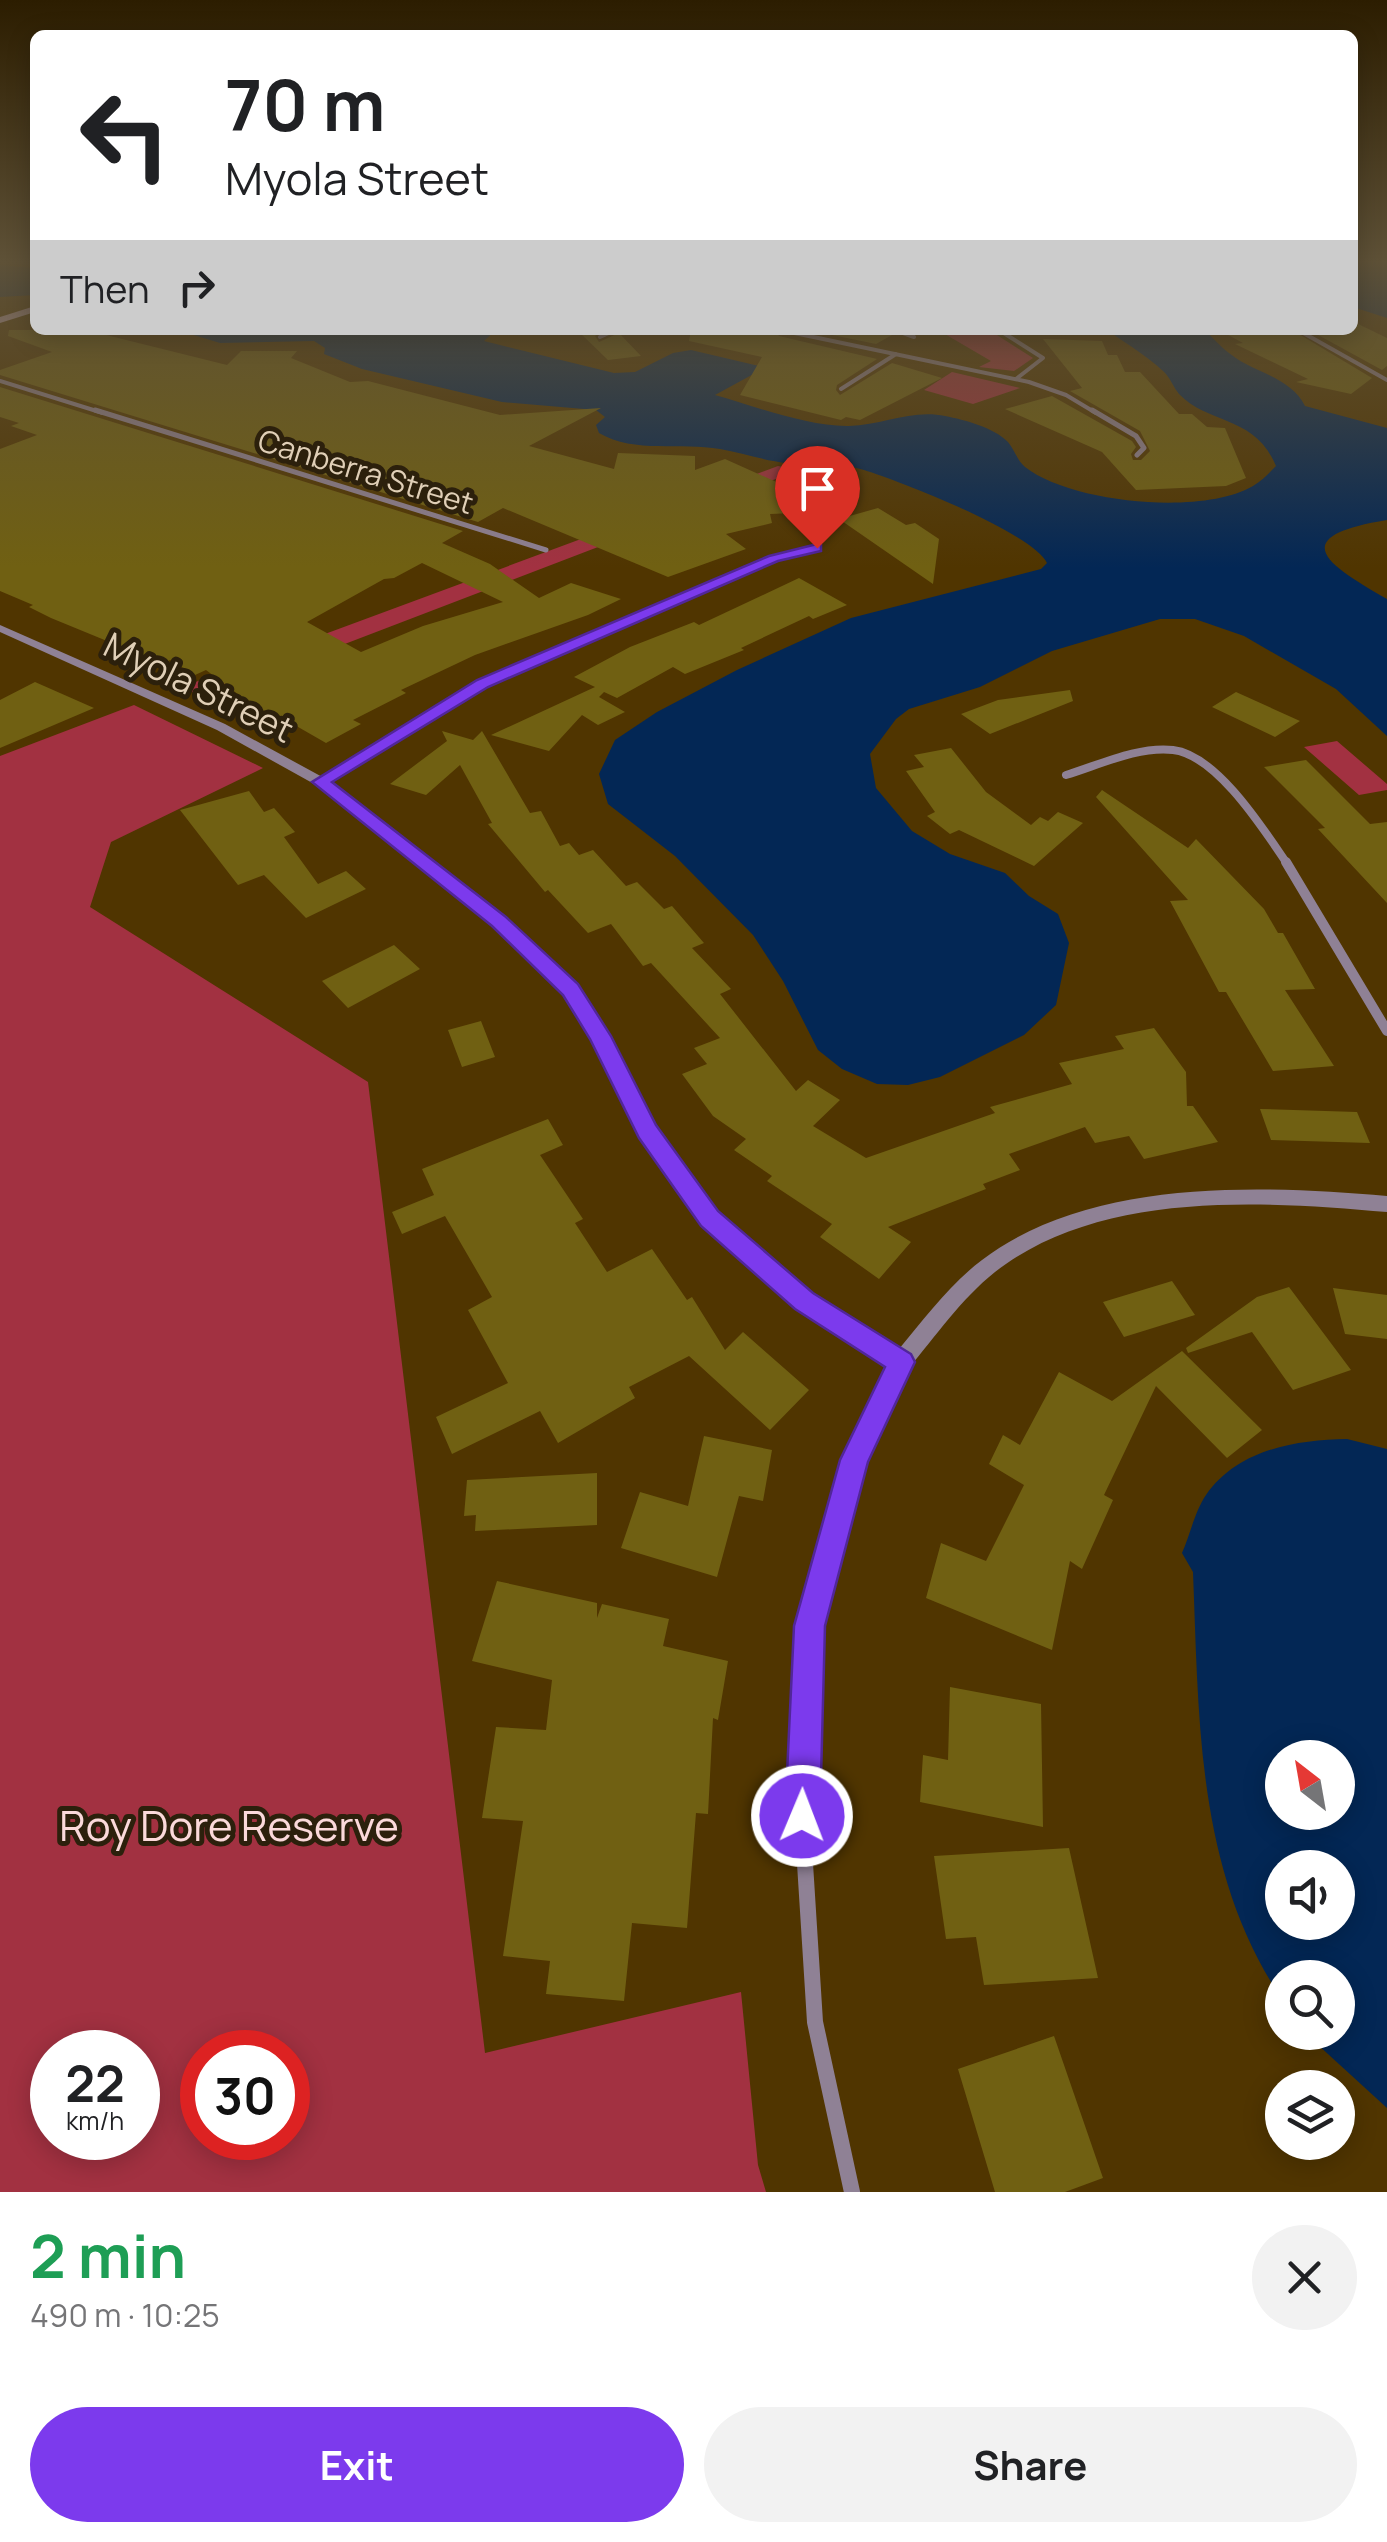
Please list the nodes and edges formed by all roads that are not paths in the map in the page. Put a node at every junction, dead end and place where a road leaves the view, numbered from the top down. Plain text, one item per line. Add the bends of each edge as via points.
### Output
1 (882, 363) edge
2 (941, 363) edge
3 (1036, 363) edge
4 (1357, 363) edge
5 (1016, 379) junction
6 (1387, 380) edge
7 (0, 381) edge
8 (841, 389) dead end
9 (1137, 455) dead end
10 (817, 548) dead end
11 (546, 550) dead end
12 (0, 628) edge
13 (1066, 775) dead end
14 (321, 782) junction
15 (1387, 1031) edge
16 (1387, 1204) edge
17 (901, 1362) junction
18 (852, 2192) edge

1 - 8 street
2 - 5 street
3 - 5 street
4 - 6 street
5 - 9 street via 1066,395 1127,429 1143,443
7 - 11 street, Canberra Street
10 - 14 street via 774,558 482,684
12 - 14 street, Myola Street via 206,720
13 - 15 street via 1154,750 1183,750 1209,768 1290,864
14 - 17 street, Myola Street via 499,921 570,990 647,1131 710,1218 804,1301
16 - 17 street via 1266,1196 1176,1199 1110,1211 1000,1258
17 - 18 street via 854,1460 810,1626 804,1705 802,1816 815,2022

